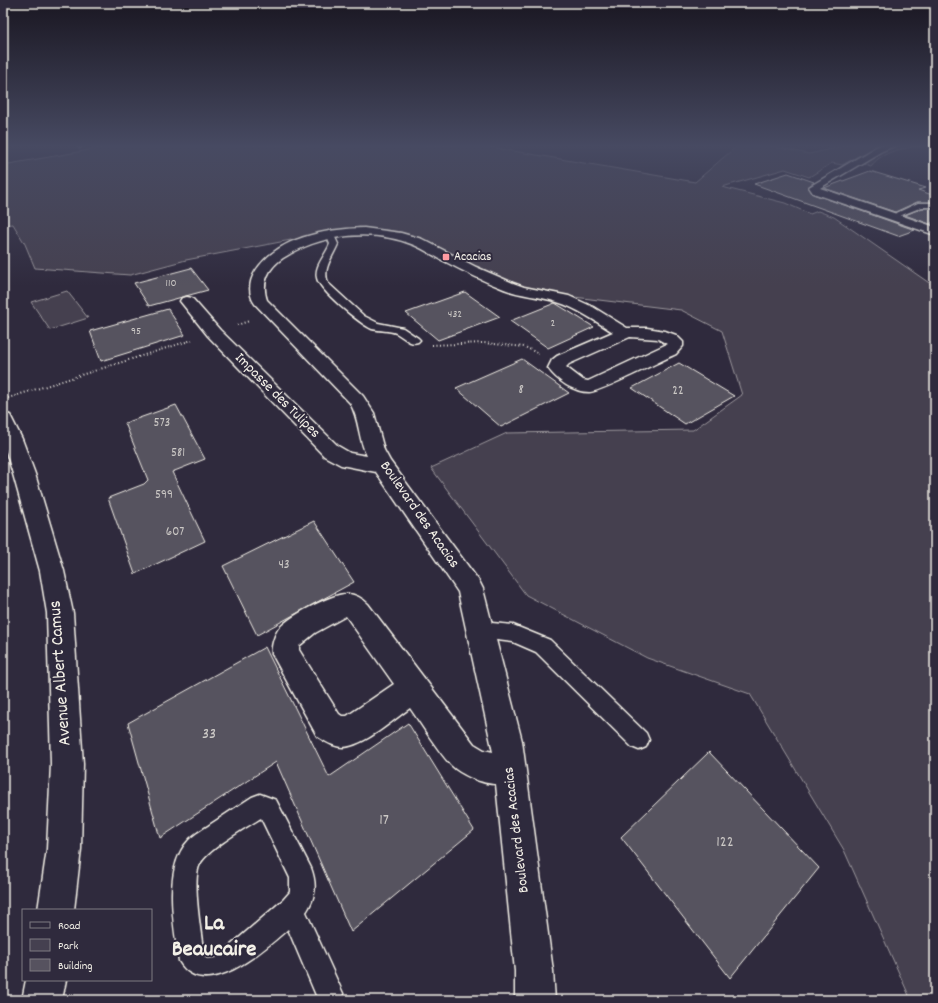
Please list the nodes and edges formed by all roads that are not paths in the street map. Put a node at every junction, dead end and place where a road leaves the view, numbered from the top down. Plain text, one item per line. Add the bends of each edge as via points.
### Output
1 (819, 192) edge
2 (935, 205) edge
3 (892, 217) junction
4 (935, 231) edge
5 (330, 235) junction
6 (187, 301) dead end
7 (624, 333) junction
8 (414, 340) road end
9 (3, 419) edge
10 (382, 465) junction
11 (481, 630) junction
12 (413, 688) junction
13 (639, 740) dead end
14 (510, 768) junction
15 (56, 909) edge
16 (292, 909) junction
17 (46, 981) edge
18 (42, 1000) edge
19 (332, 1000) edge
20 (535, 1000) edge

1 - 3 street
2 - 3 lane via 921,205
3 - 4 street
5 - 7 street, Boulevard des Acacias via 360,231 418,242 472,271 511,287 570,302
5 - 8 lane via 334,244 321,271 324,284 360,318 375,326 399,330
5 - 10 street, Boulevard des Acacias via 282,252 260,272 257,281 258,296 357,400 365,413 374,450
6 - 10 street, Impasse des Tulipes via 214,333 336,455 351,461
7 - 7 street via 558,364 558,370 577,384 590,387 675,346 674,340 666,337
9 - 15 street, Avenue Albert Camus via 24,474 52,571 60,613 67,764 64,849
10 - 11 street, Boulevard des Acacias via 470,589
11 - 13 lane via 511,632 543,646
11 - 14 street, Boulevard des Acacias
12 - 12 street via 354,607 346,605 334,608 298,629 287,640 286,654 328,725 338,732 350,731 357,727
12 - 14 street via 463,755 491,768
14 - 20 street, Boulevard des Acacias via 534,971
16 - 16 lane via 301,899 302,877 274,818 264,806 256,807 202,844 194,851 187,864 186,902 191,956 194,966 201,970 212,972 225,967
16 - 19 lane
17 - 18 street

